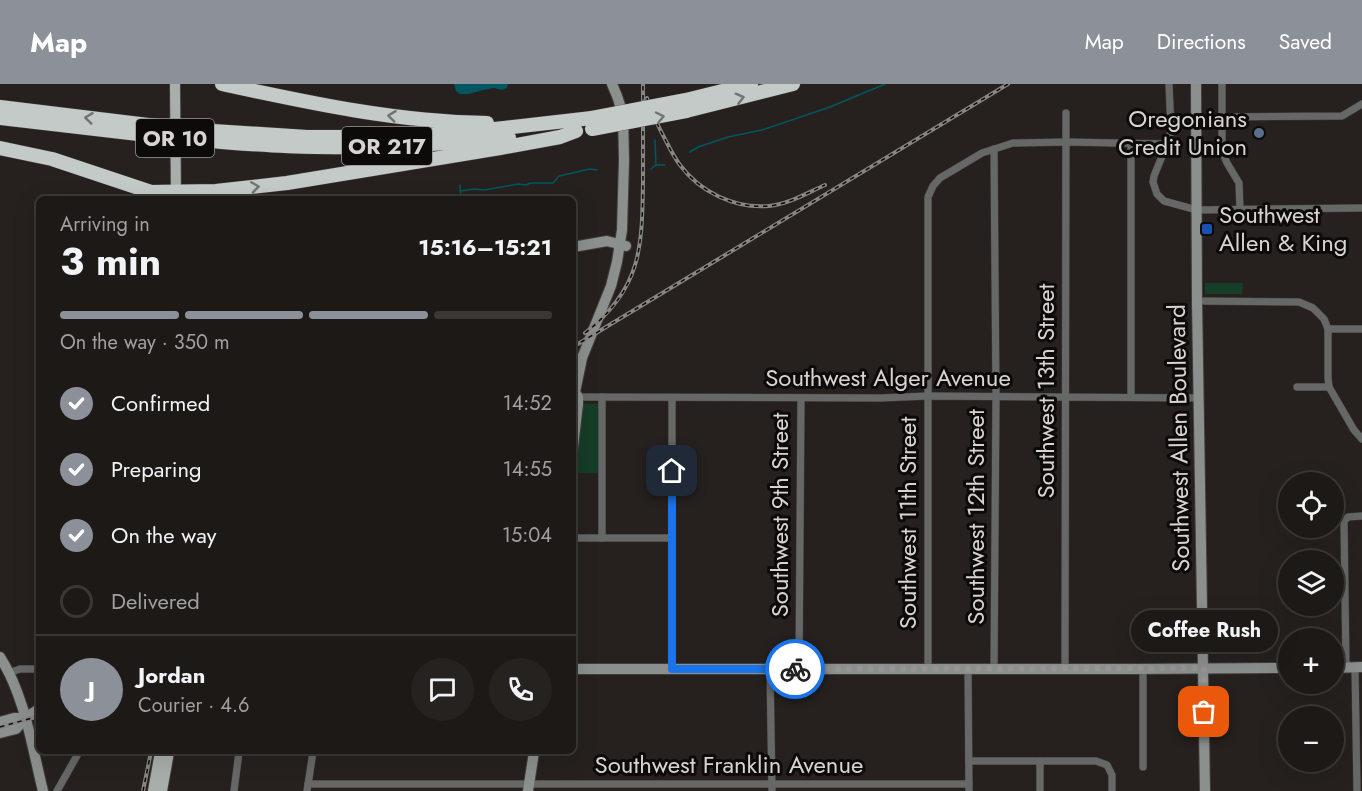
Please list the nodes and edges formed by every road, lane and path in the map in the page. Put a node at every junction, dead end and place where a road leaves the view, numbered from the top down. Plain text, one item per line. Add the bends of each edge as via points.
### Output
1 (175, 84) edge
2 (222, 84) edge
3 (612, 84) edge
4 (618, 84) edge
5 (751, 84) edge
6 (793, 84) edge
7 (1169, 84) edge
8 (1196, 84) edge
9 (1222, 84) edge
10 (1362, 104) edge
11 (686, 106) junction
12 (0, 107) edge
13 (1066, 113) dead end
14 (1222, 117) junction
15 (0, 118) edge
16 (592, 123) junction
17 (512, 128) junction
18 (147, 130) junction
19 (576, 131) junction
20 (197, 135) junction
21 (1066, 142) junction
22 (1131, 143) junction
23 (1167, 144) junction
24 (0, 148) edge
25 (994, 149) junction
26 (209, 191) junction
27 (176, 196) edge
28 (202, 196) edge
29 (1362, 208) edge
30 (1197, 210) junction
31 (1240, 210) junction
32 (623, 245) junction
33 (576, 247) edge
34 (1197, 301) junction
35 (1328, 328) junction
36 (1362, 329) edge
37 (1296, 387) dead end
38 (1329, 387) junction
39 (928, 396) junction
40 (578, 397) junction
41 (602, 397) junction
42 (996, 397) junction
43 (1065, 397) junction
44 (1131, 397) junction
45 (672, 398) junction
46 (801, 398) junction
47 (1199, 398) junction
48 (576, 417) edge
49 (1362, 439) edge
50 (1362, 516) edge
51 (576, 538) edge
52 (602, 538) junction
53 (672, 538) junction
54 (0, 657) edge
55 (1354, 667) edge
56 (1204, 668) junction
57 (1278, 668) edge
58 (36, 669) edge
59 (576, 669) edge
60 (672, 669) junction
61 (770, 669) junction
62 (799, 669) junction
63 (928, 669) junction
64 (968, 669) junction
65 (994, 669) junction
66 (1065, 669) junction
67 (1143, 669) junction
68 (9, 673) junction
69 (36, 711) edge
70 (24, 718) junction
71 (0, 722) edge
72 (0, 733) edge
73 (79, 754) edge
74 (159, 754) edge
75 (169, 754) edge
76 (239, 754) edge
77 (313, 754) edge
78 (534, 754) edge
79 (969, 761) junction
80 (1040, 761) junction
81 (1143, 766) dead end
82 (308, 788) edge
83 (528, 788) edge
84 (694, 788) edge
85 (772, 788) edge
86 (969, 788) edge
87 (43, 791) edge
88 (57, 791) edge
89 (153, 791) edge
90 (163, 791) edge
91 (234, 791) edge
92 (1040, 791) edge
93 (1112, 791) edge
94 (1205, 791) edge
95 (1357, 791) edge

1 - 27 main road, OR 10
17 -> 2 highway via 501,123 332,108
3 - 32 street via 624,128
4 - 32 street via 626,103 630,132 629,215
5 - 11 highway, OR 217
11 -> 6 highway, OR 217
7 - 23 street via 1171,131
8 - 30 street, Southwest Allen Boulevard
9 - 14 street
10 - 14 street via 1342,116
11 - 16 highway, OR 217, bridge
18 -> 12 highway, OR 217
13 - 21 street, Southwest 13th Street
14 - 31 street via 1222,151 1239,183
15 - 18 highway, OR 217
16 - 17 highway, OR 217
16 - 19 highway, OR 217
17 - 20 highway, OR 217 via 390,137
18 - 20 highway, OR 217, bridge
19 - 20 highway, OR 217 via 464,142 342,147 276,146
26 -> 19 highway via 500,148
21 - 22 street
21 - 25 street via 1013,143
21 - 43 street, Southwest 13th Street
22 - 23 street
22 - 44 street
23 - 30 street via 1154,176 1154,189 1164,201
24 - 27 highway via 52,159 140,189
25 - 39 street, Southwest 11th Street via 940,178 928,197
25 - 42 street, Southwest 12th Street
26 - 27 highway
26 - 28 highway
29 - 31 street
30 - 31 street
30 - 34 street, Southwest Allen Boulevard
32 - 33 street via 607,242
32 - 40 street via 617,287 595,340
34 - 35 street via 1299,302 1320,314
34 - 47 street, Southwest Allen Boulevard
35 - 36 street
35 - 38 street
37 - 38 street
38 - 49 street
39 - 42 street, Southwest Alger Avenue
39 - 46 street, Southwest Alger Avenue
39 - 63 street, Southwest 11th Street
40 - 41 street, Southwest Alger Avenue
40 - 48 street
41 - 45 street, Southwest Alger Avenue
41 - 52 street
42 - 43 street, Southwest Alger Avenue
42 - 65 street, Southwest 12th Street
43 - 44 street, Southwest Alger Avenue
43 - 66 street, Southwest 13th Street
44 - 47 street, Southwest Alger Avenue
45 - 46 street, Southwest Alger Avenue
45 - 53 street
46 - 62 street, Southwest 9th Street
47 - 56 street, Southwest Allen Boulevard
50 - 55 street via 1345,518 1343,524
51 - 52 street
52 - 53 street
53 - 60 street
54 - 68 street
55 - 95 street
56 - 57 street
56 - 67 street
56 - 94 street, Southwest Allen Boulevard
58 - 68 street
59 - 60 street
60 - 61 street
61 - 62 street
61 - 85 street
62 - 63 street
63 - 64 street
64 - 65 street
64 - 79 street
65 - 66 street
66 - 67 street
67 - 81 street
68 - 70 street
69 - 70 street
70 - 71 street
70 - 72 street via 16,729
70 - 87 street
73 - 88 street
74 - 89 main road
75 - 90 main road
76 - 91 street
77 - 82 street
78 - 83 street
79 - 80 street
79 - 86 street
80 - 92 street
80 - 93 street via 1096,761 1107,765 1112,775
82 - 83 street, Southwest Franklin Avenue
83 - 84 street, Southwest Franklin Avenue
84 - 85 street, Southwest Franklin Avenue
85 - 86 street, Southwest Franklin Avenue

